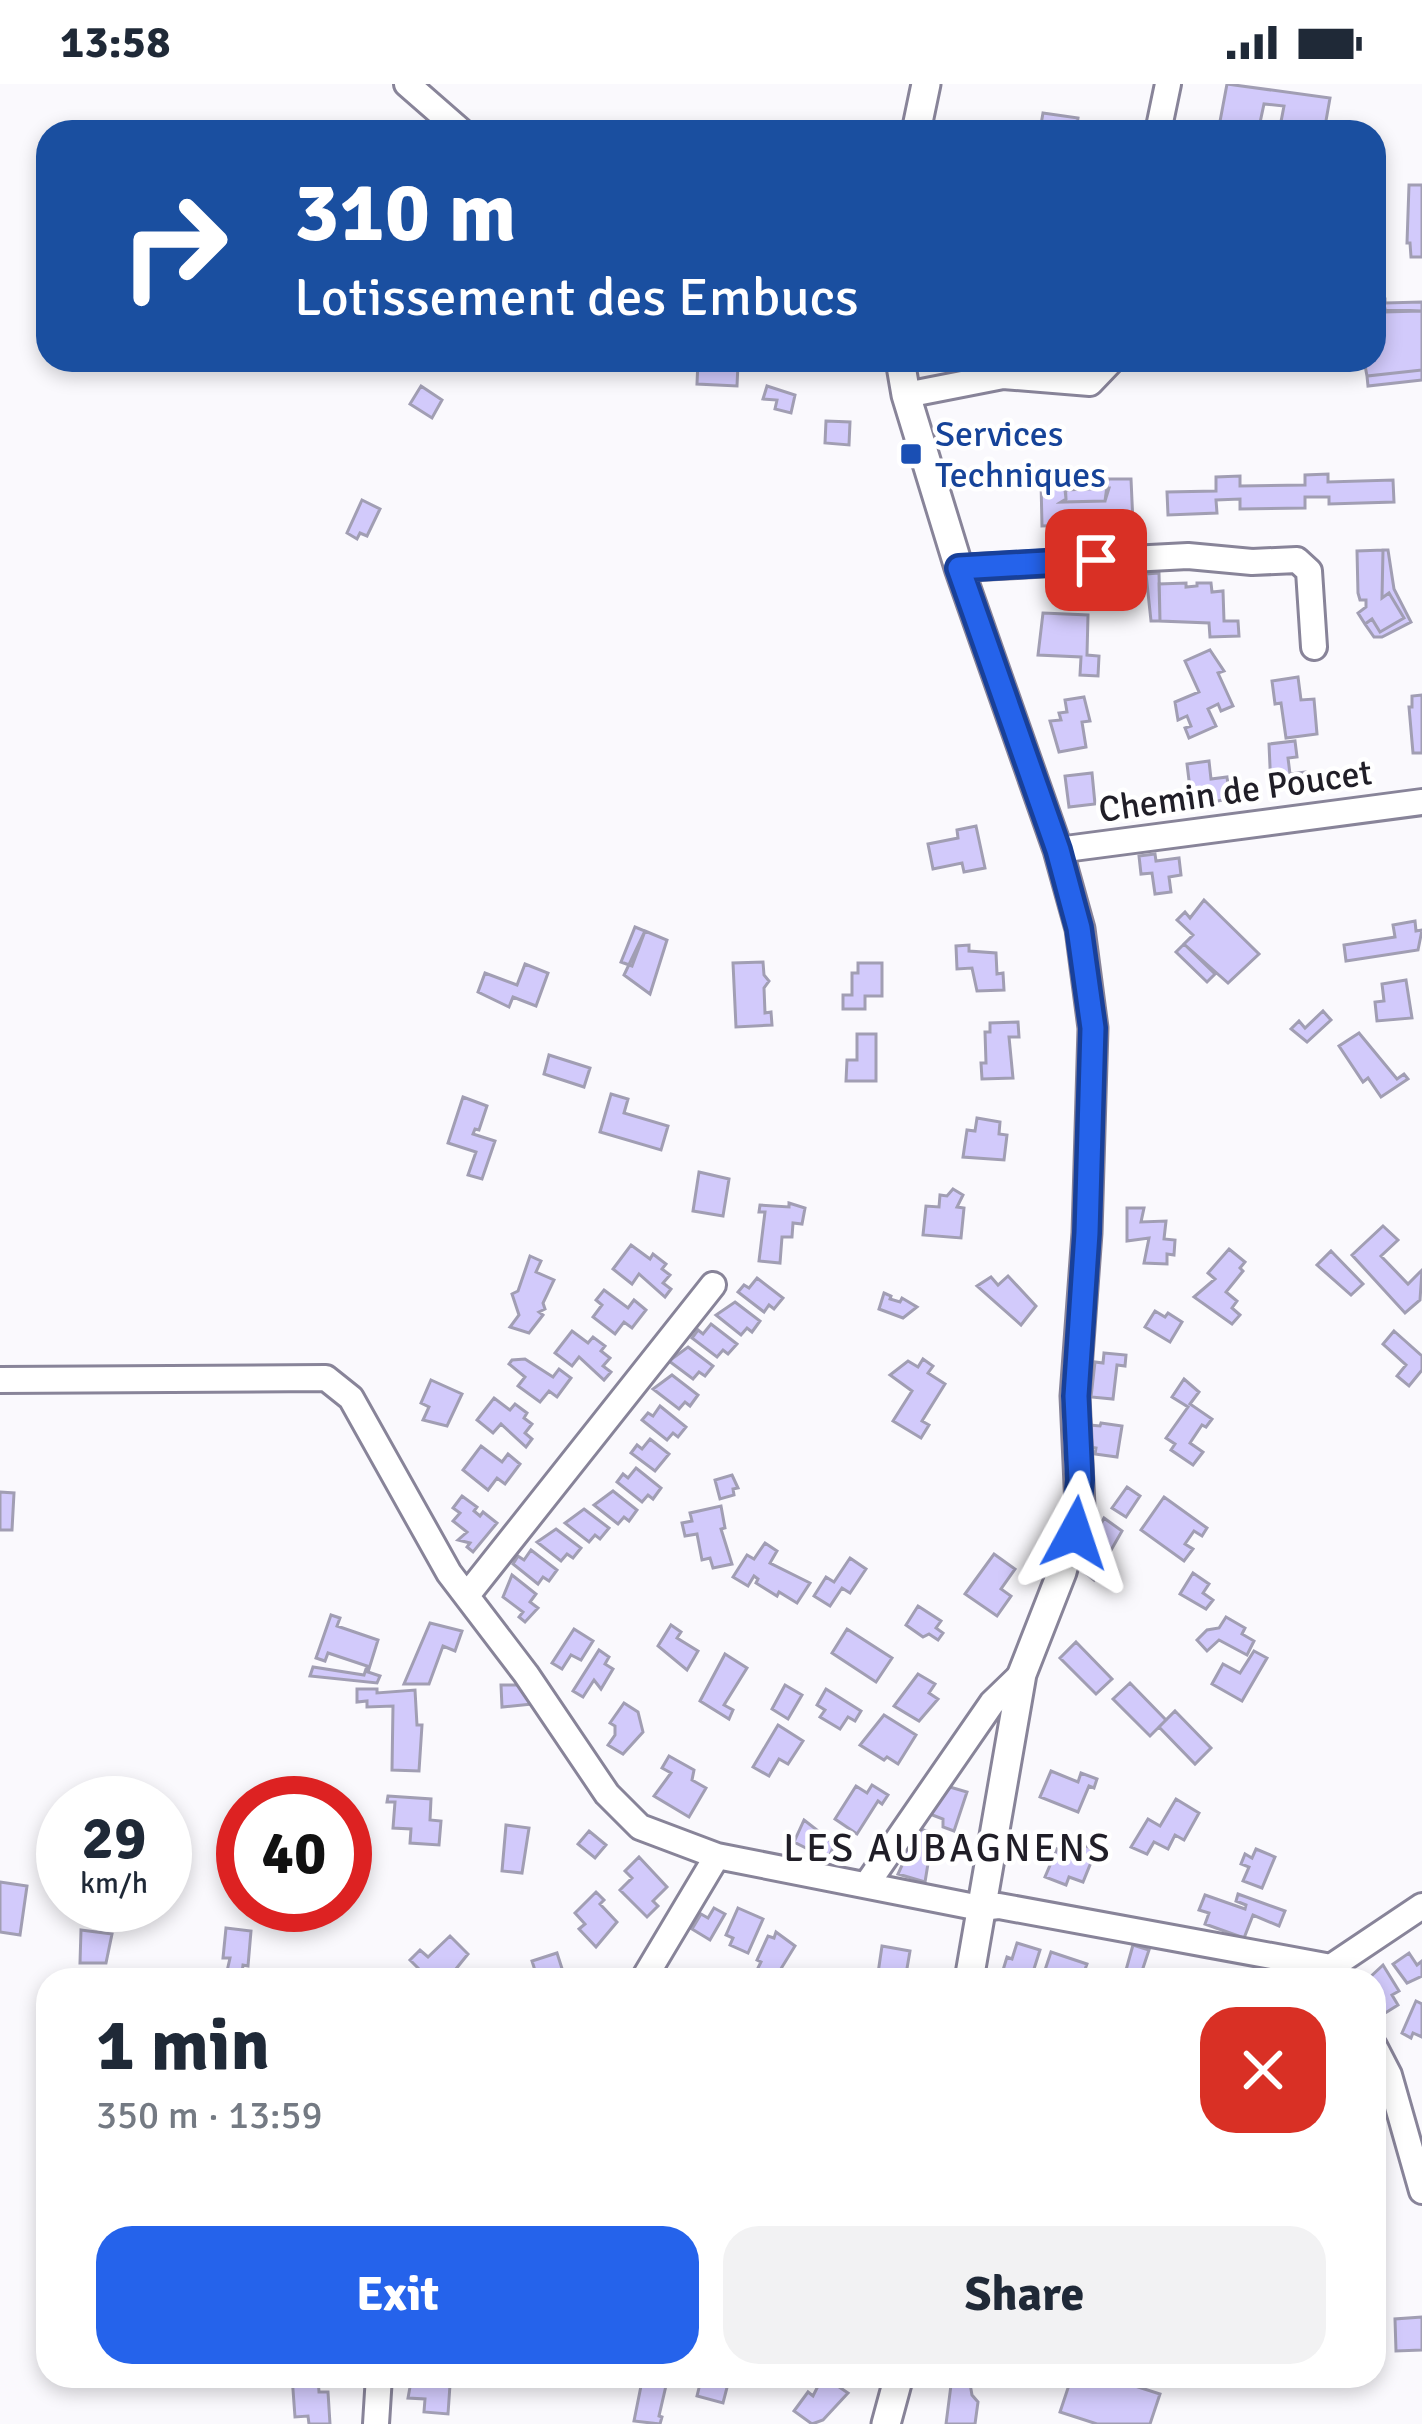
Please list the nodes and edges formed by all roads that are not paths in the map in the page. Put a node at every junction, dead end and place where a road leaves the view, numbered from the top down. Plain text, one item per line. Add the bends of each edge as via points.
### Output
1 (407, 84) edge
2 (926, 84) edge
3 (1168, 84) edge
4 (448, 120) edge
5 (918, 120) edge
6 (1160, 120) edge
7 (902, 372) edge
8 (1101, 372) edge
9 (906, 395) junction
10 (959, 568) junction
11 (1314, 646) dead end
12 (1422, 802) edge
13 (1058, 850) junction
14 (713, 1285) dead end
15 (0, 1380) edge
16 (468, 1594) junction
17 (1022, 1674) junction
18 (718, 1856) junction
19 (867, 1884) junction
20 (1422, 1906) edge
21 (980, 1908) junction
22 (650, 1968) edge
23 (971, 1968) edge
24 (1305, 1968) edge
25 (1343, 1968) edge
26 (1386, 2068) edge
27 (1422, 2191) edge
28 (378, 2388) edge
29 (896, 2388) edge
30 (376, 2424) edge
31 (886, 2424) edge

1 - 4 street
2 - 5 street
3 - 6 street
7 - 9 street
8 - 9 street via 1090,383 1003,376
9 - 10 street
10 - 11 street via 1188,556 1297,560 1309,571
10 - 13 street
12 - 13 street, Chemin de Poucet
13 - 17 street via 1093,1028 1076,1396 1080,1507
14 - 16 street
15 - 16 street via 326,1378 351,1398
16 - 18 street via 607,1794 640,1826
17 - 19 street via 992,1703
17 - 21 street
18 - 19 street
18 - 22 street
19 - 21 street
20 - 25 street
21 - 23 street
21 - 24 street
26 - 27 street
28 - 30 street
29 - 31 street

